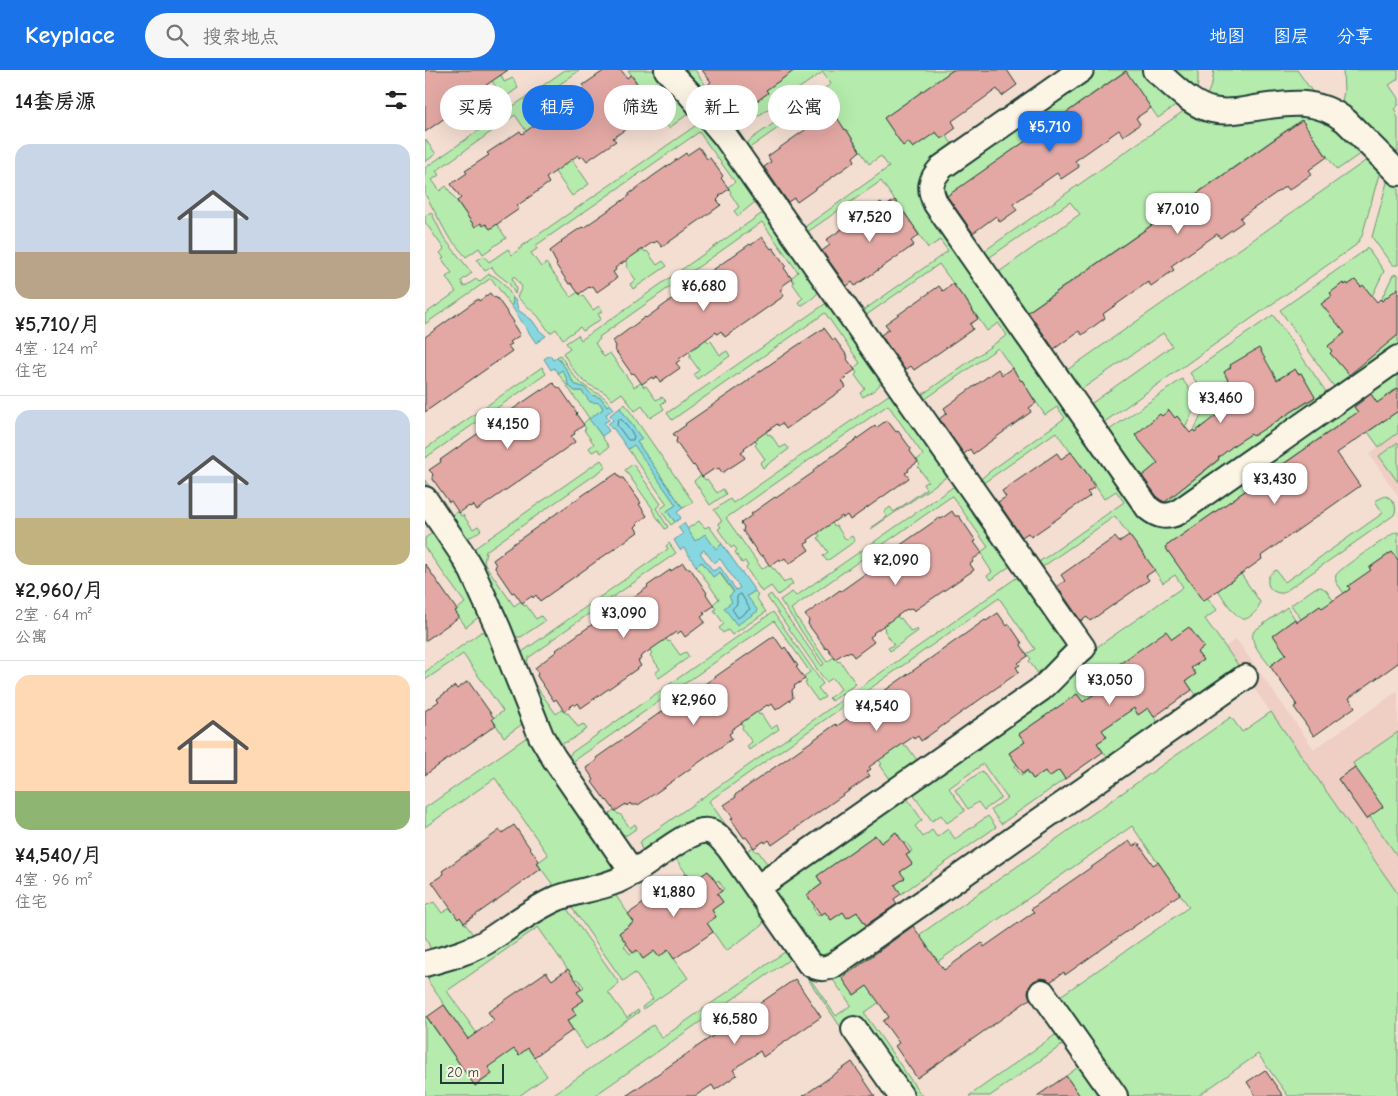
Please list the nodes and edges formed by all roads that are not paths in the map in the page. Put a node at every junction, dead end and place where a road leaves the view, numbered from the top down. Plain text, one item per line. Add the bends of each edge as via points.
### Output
1 (667, 70) edge
2 (1081, 70) edge
3 (1155, 70) edge
4 (1398, 173) edge
5 (1398, 358) edge
6 (425, 500) edge
7 (1245, 677) dead end
8 (633, 873) junction
9 (757, 888) junction
10 (425, 964) edge
11 (1042, 992) dead end
12 (854, 1029) dead end
13 (901, 1096) edge
14 (1115, 1096) edge

1 - 9 street via 725,136 1083,648 1041,689
2 - 5 street via 942,167 935,174 931,194 1148,508 1162,516 1177,513
3 - 4 street via 1191,101 1212,110 1227,112 1296,103 1327,109 1346,121
6 - 8 street via 472,571 553,758
7 - 9 street via 826,969 809,963
8 - 9 street via 680,841 705,830 718,835
8 - 10 street via 611,884 559,898 530,912 472,949
11 - 14 street
12 - 13 street

